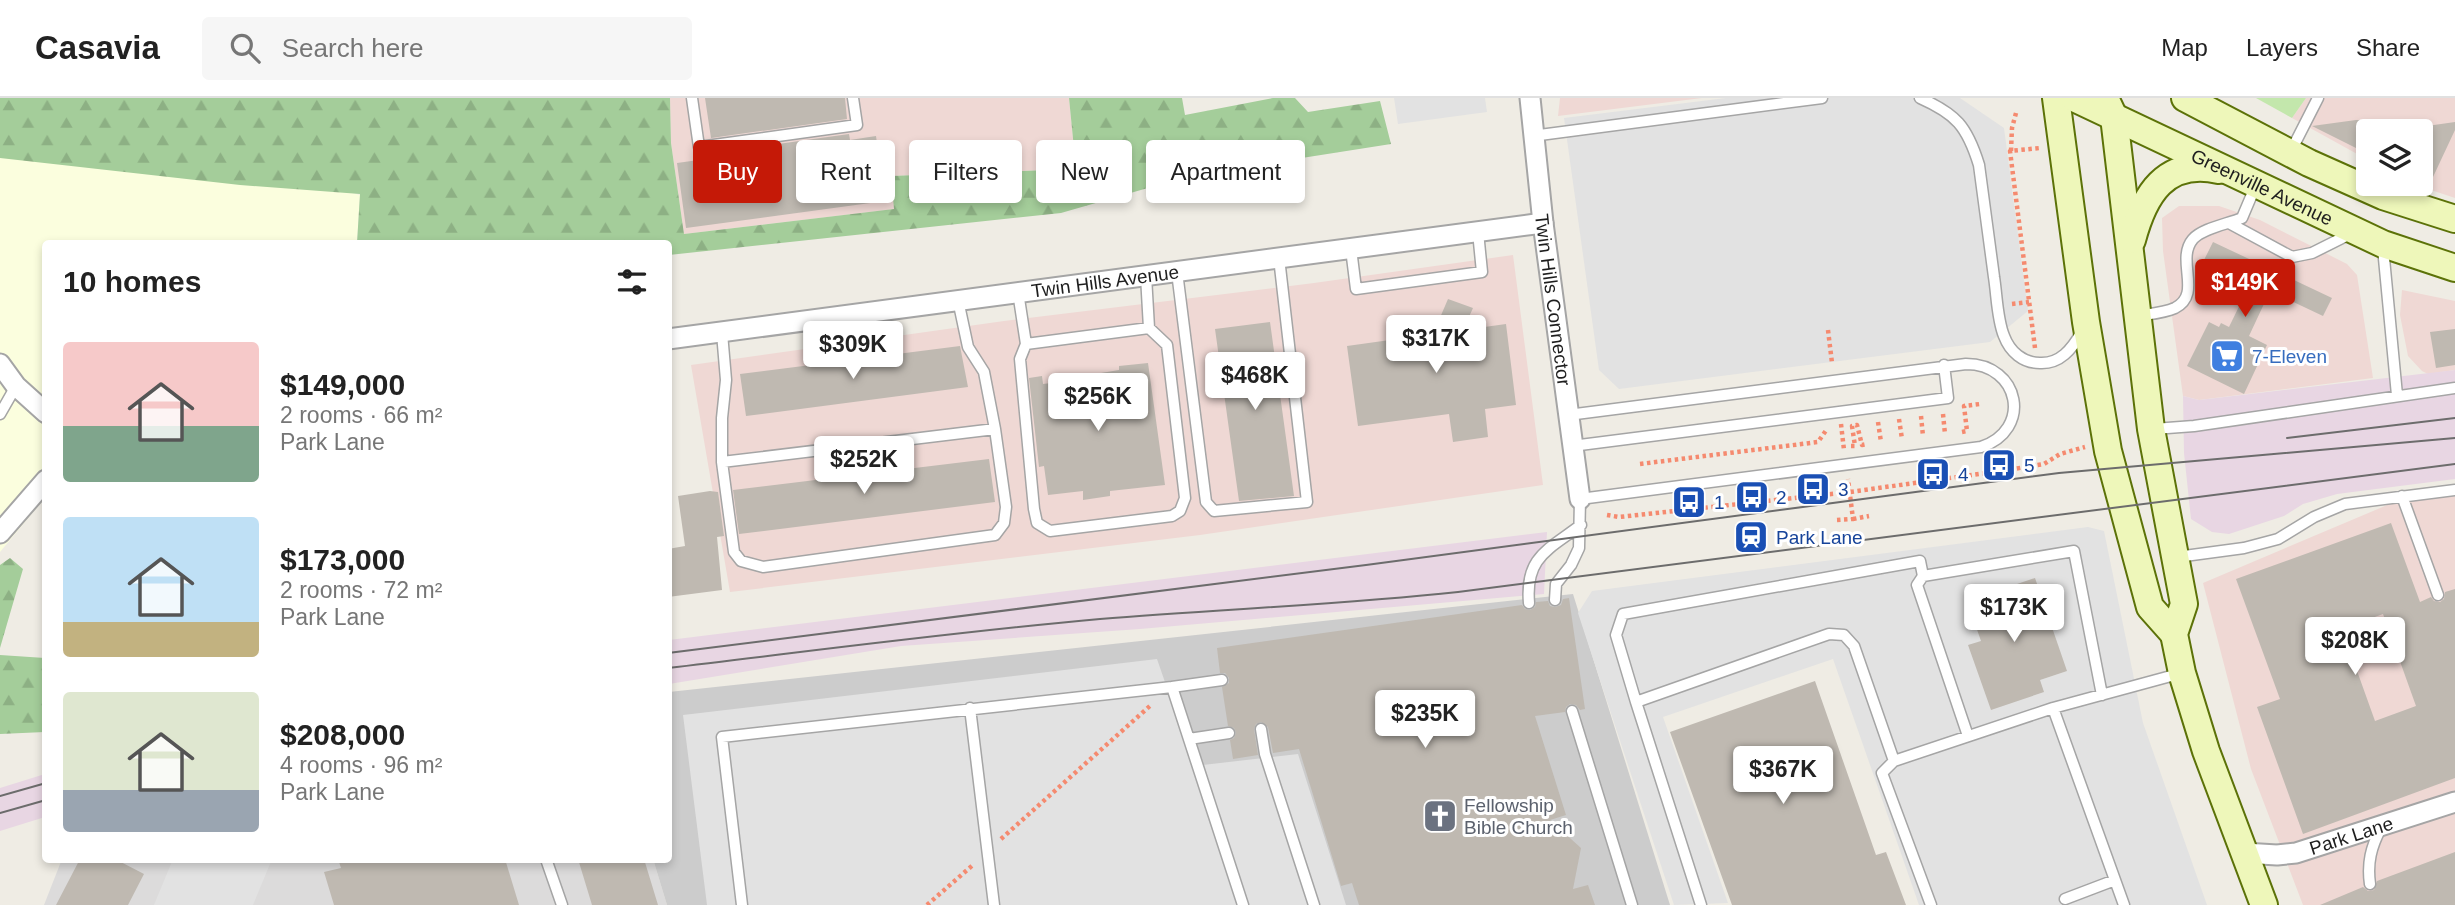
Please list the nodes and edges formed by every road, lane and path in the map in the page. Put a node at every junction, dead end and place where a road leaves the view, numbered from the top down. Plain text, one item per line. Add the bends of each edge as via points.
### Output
1 (692, 98) edge
2 (853, 98) edge
3 (1530, 98) edge
4 (1822, 98) edge
5 (1920, 98) edge
6 (2056, 98) edge
7 (2074, 98) edge
8 (2185, 98) edge
9 (2318, 98) edge
10 (2110, 107) edge
11 (2016, 113) dead end
12 (1532, 136) junction
13 (2041, 148) dead end
14 (2011, 151) junction
15 (2291, 151) junction
16 (2248, 179) junction
17 (2454, 216) edge
18 (1543, 223) junction
19 (2229, 223) junction
20 (2356, 231) junction
21 (1478, 232) junction
22 (2382, 244) junction
23 (1351, 249) junction
24 (2129, 249) junction
25 (1279, 258) junction
26 (2455, 268) edge
27 (1177, 272) junction
28 (1146, 276) junction
29 (1018, 292) junction
30 (958, 300) junction
31 (2137, 316) junction
32 (2086, 322) junction
33 (1149, 328) junction
34 (1828, 330) dead end
35 (722, 333) junction
36 (672, 339) edge
37 (1026, 344) junction
38 (2036, 355) dead end
39 (1832, 363) dead end
40 (0, 364) edge
41 (1944, 365) junction
42 (16, 386) junction
43 (2455, 388) edge
44 (2397, 395) junction
45 (1980, 404) dead end
46 (42, 409) edge
47 (0, 414) edge
48 (1567, 415) junction
49 (995, 429) junction
50 (1828, 429) dead end
51 (2151, 429) junction
52 (1967, 431) dead end
53 (1842, 435) dead end
54 (1878, 442) dead end
55 (1572, 446) junction
56 (2087, 446) dead end
57 (722, 462) junction
58 (1640, 464) dead end
59 (1847, 478) dead end
60 (42, 484) edge
61 (2455, 490) edge
62 (1850, 492) junction
63 (2402, 496) junction
64 (1580, 499) junction
65 (1607, 515) dead end
66 (1869, 516) dead end
67 (1853, 519) junction
68 (1837, 520) dead end
69 (2, 526) edge
70 (1581, 526) junction
71 (2175, 557) junction
72 (1923, 576) junction
73 (2438, 595) dead end
74 (1555, 600) dead end
75 (1529, 603) dead end
76 (2174, 634) junction
77 (2182, 673) junction
78 (1222, 680) dead end
79 (1172, 687) junction
80 (2102, 695) junction
81 (1636, 702) junction
82 (970, 708) junction
83 (2053, 708) junction
84 (1572, 711) dead end
85 (1261, 729) dead end
86 (1229, 733) dead end
87 (1968, 736) junction
88 (1189, 739) junction
89 (1894, 761) junction
90 (2455, 802) edge
91 (2382, 826) junction
92 (987, 852) junction
93 (2244, 853) junction
94 (547, 863) edge
95 (2115, 880) junction
96 (2370, 884) dead end
97 (2065, 899) dead end
98 (562, 905) edge
99 (742, 905) edge
100 (928, 905) edge
101 (994, 905) edge
102 (1243, 905) edge
103 (1314, 905) edge
104 (1632, 905) edge
105 (1701, 905) edge
106 (1931, 905) edge
107 (2124, 905) edge
108 (2263, 905) edge

1 - 2 lane via 699,147 857,125
3 - 12 street, Twin Hills Connector
4 - 12 lane
5 - 32 lane via 1941,107 1964,127 1973,146 1998,309 2004,337 2014,352 2025,362 2056,361 2074,345
6 - 32 main road
7 - 10 main road, Greenville Avenue
8 - 15 main road
9 - 15 lane
10 - 16 main road, Greenville Avenue
10 - 24 main road
11 - 14 path
12 - 18 street, Twin Hills Connector
13 - 14 path
14 - 38 path
15 - 17 main road via 2383,197
16 - 19 lane via 2242,218
16 - 20 main road, Greenville Avenue
16 - 24 main road via 2208,167 2189,167 2171,174 2151,192
18 - 21 street, Twin Hills Avenue
18 - 48 street, Twin Hills Connector
19 - 20 lane via 2292,257 2312,253
19 - 31 lane via 2191,240 2186,253 2186,298 2176,308
20 - 22 main road, Greenville Avenue
21 - 23 street, Twin Hills Avenue
21 - 23 lane via 1482,272 1356,289
22 - 26 main road, Greenville Avenue
22 - 44 lane
23 - 25 street, Twin Hills Avenue
24 - 31 main road
25 - 27 street, Twin Hills Avenue
25 - 27 lane via 1307,502 1214,511 1206,502
27 - 28 street, Twin Hills Avenue
28 - 29 street, Twin Hills Avenue
28 - 33 lane
29 - 30 street, Twin Hills Avenue
29 - 37 lane
30 - 35 street, Twin Hills Avenue
30 - 49 lane via 968,347 984,372
31 - 51 main road
32 - 76 main road via 2108,451 2150,607
33 - 37 lane
33 - 37 lane via 1167,345 1185,498 1180,511 1172,516 1050,531 1037,523 1020,359
34 - 39 path
35 - 36 street, Twin Hills Avenue
35 - 57 lane via 726,380
40 - 42 street
41 - 48 lane
41 - 55 lane via 1948,398
41 - 64 lane via 1978,364 2006,380 2014,412 2006,431 1991,444
42 - 46 street
42 - 47 lane
43 - 44 lane
44 - 51 lane
45 - 52 path via 1964,406
48 - 55 street, Twin Hills Connector
49 - 57 lane
49 - 57 lane via 1006,506 1004,523 995,535 763,567 741,561 734,552
50 - 58 path via 1818,442
51 - 71 main road
53 - 54 path via 1843,445 1855,446 1852,426 1857,425 1862,444
55 - 64 street, Twin Hills Connector
56 - 62 path via 2044,464
59 - 62 path
60 - 69 street
61 - 63 lane
62 - 65 path
62 - 67 path
63 - 71 lane via 2345,504 2278,539
63 - 73 lane
64 - 70 lane
66 - 67 path
67 - 68 path
70 - 74 lane via 1579,548 1556,584
70 - 75 lane via 1539,557 1530,572
71 - 76 main road via 2184,604
72 - 80 lane via 2074,551
72 - 81 lane via 1920,561 1623,614 1616,635
72 - 87 lane via 1917,585
76 - 77 main road
77 - 80 lane
77 - 93 main road
78 - 79 lane
79 - 82 lane
79 - 88 lane
79 - 92 path
80 - 83 lane
81 - 89 lane via 1829,634 1844,635 1854,646
81 - 105 lane
82 - 92 lane
82 - 99 lane via 722,737
83 - 87 lane
83 - 95 lane
84 - 104 lane
85 - 103 lane
86 - 88 lane
87 - 89 lane
88 - 102 lane
89 - 106 lane via 1882,773
90 - 91 street, Park Lane
91 - 93 street, Park Lane via 2296,853
91 - 96 lane via 2367,868
92 - 100 path
92 - 101 lane
93 - 108 main road
94 - 98 lane
95 - 97 lane
95 - 107 lane

